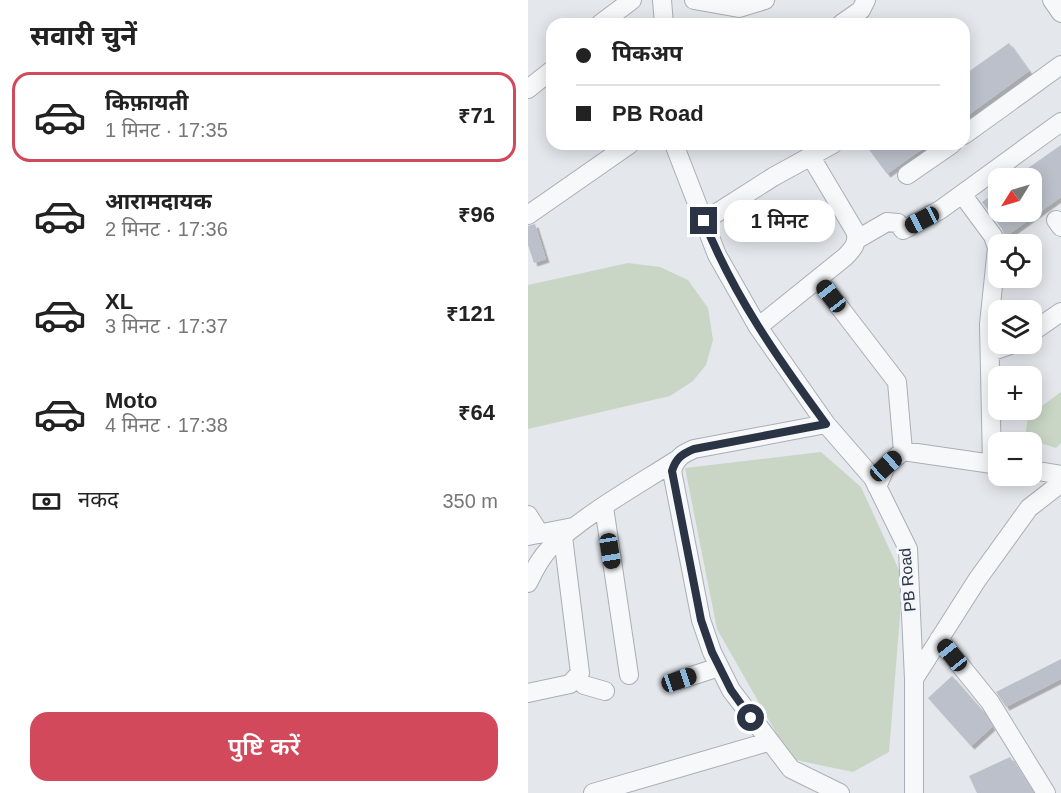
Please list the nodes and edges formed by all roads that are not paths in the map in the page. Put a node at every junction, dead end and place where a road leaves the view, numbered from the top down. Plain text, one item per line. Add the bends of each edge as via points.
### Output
1 (632, 0) edge
2 (662, 0) edge
3 (694, 0) edge
4 (765, 0) edge
5 (866, 0) edge
6 (1052, 0) edge
7 (1061, 13) edge
8 (608, 18) edge
9 (664, 18) edge
10 (850, 18) edge
11 (1061, 64) edge
12 (546, 75) edge
13 (528, 89) edge
14 (1061, 122) edge
15 (970, 131) edge
16 (621, 150) edge
17 (676, 150) edge
18 (823, 150) edge
19 (943, 150) edge
20 (811, 157) junction
21 (907, 175) dead end
22 (962, 194) junction
23 (528, 215) edge
24 (704, 221) junction
25 (856, 240) junction
26 (818, 279) junction
27 (992, 300) edge
28 (1061, 312) edge
29 (1042, 325) edge
30 (758, 327) junction
31 (990, 354) edge
32 (826, 424) junction
33 (994, 432) edge
34 (903, 451) junction
35 (675, 461) junction
36 (988, 464) edge
37 (1042, 472) edge
38 (1061, 475) edge
39 (1061, 483) edge
40 (878, 487) junction
41 (604, 507) junction
42 (528, 515) edge
43 (578, 526) junction
44 (534, 535) edge
45 (563, 537) junction
46 (528, 583) edge
47 (939, 639) junction
48 (719, 667) junction
49 (629, 675) dead end
50 (577, 678) junction
51 (914, 679) junction
52 (679, 680) dead end
53 (605, 691) dead end
54 (528, 693) edge
55 (768, 742) junction
56 (593, 793) edge
57 (840, 793) edge
58 (914, 793) edge
59 (1046, 793) edge

1 - 8 street
2 - 9 street
3 - 4 street via 739,8
5 - 10 street via 861,10
6 - 7 street
11 - 15 street
12 - 13 street
14 - 22 street
16 - 23 street
17 - 24 street, PB Road
18 - 20 street
19 - 21 street
20 - 24 street
20 - 25 street via 855,231
22 - 25 street via 903,230 898,223 887,222
22 - 27 street via 993,236 997,248
24 - 30 street, PB Road via 717,255
25 - 26 street via 853,250
26 - 30 street
26 - 34 street via 897,382
28 - 29 street
30 - 32 street, PB Road
31 - 33 street
32 - 35 street via 694,449
32 - 40 street, PB Road
34 - 36 street
34 - 40 street via 886,466
35 - 41 street
35 - 48 street via 672,471 701,620
37 - 38 street
39 - 47 street via 1029,508
40 - 51 street, PB Road via 908,549
41 - 43 street
41 - 49 street
42 - 44 street
43 - 44 street
43 - 45 street
45 - 46 street via 549,548
45 - 50 street via 581,664
47 - 51 street
47 - 59 street via 990,702
48 - 52 street
48 - 55 street
50 - 53 street via 584,685
50 - 54 street via 562,686
51 - 58 street, PB Road
55 - 56 street
55 - 57 street via 790,769

